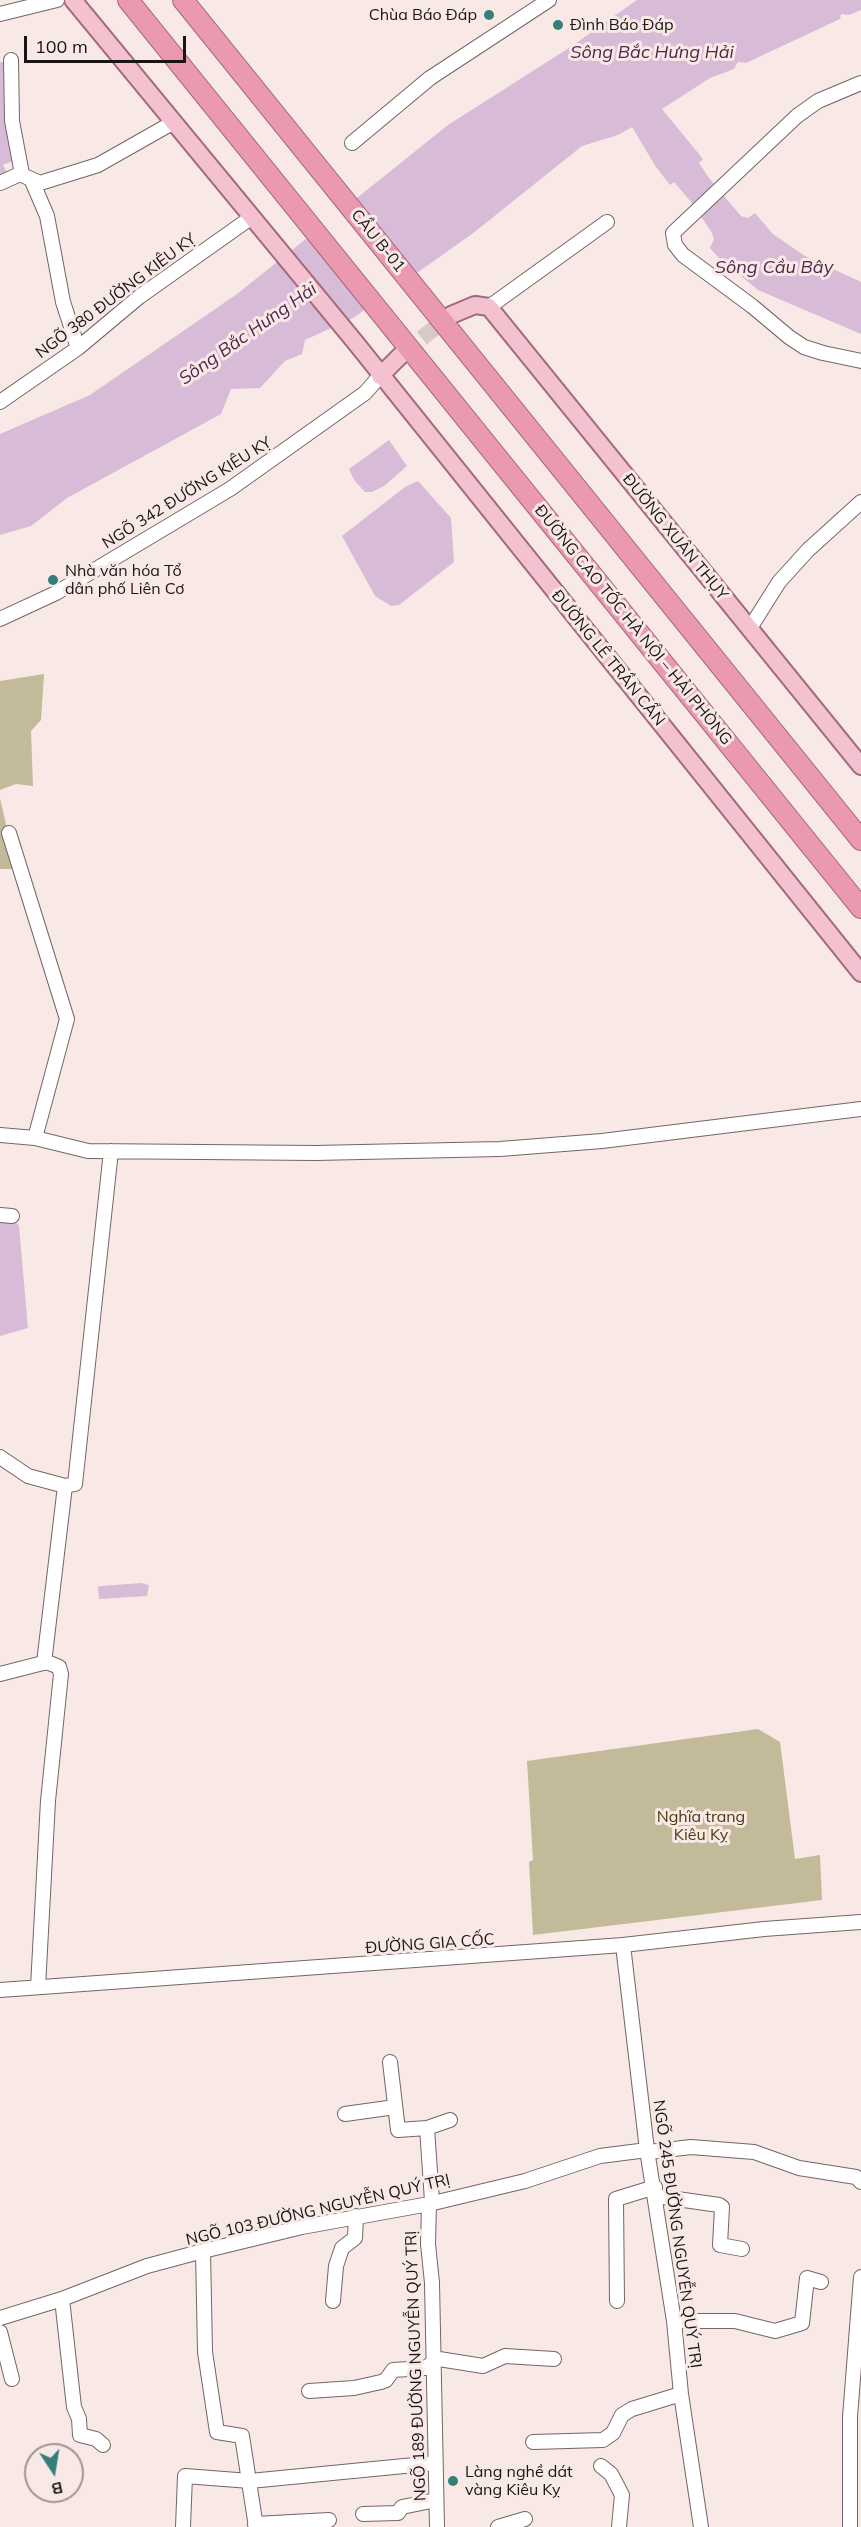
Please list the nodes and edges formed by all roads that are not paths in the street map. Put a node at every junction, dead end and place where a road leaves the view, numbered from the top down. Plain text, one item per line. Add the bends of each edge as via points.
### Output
1 (57, 0) edge
2 (73, 0) edge
3 (128, 0) edge
4 (183, 0) edge
5 (549, 0) edge
6 (0, 14) edge
7 (11, 60) dead end
8 (861, 83) edge
9 (174, 122) junction
10 (352, 143) dead end
11 (27, 178) junction
12 (0, 183) edge
13 (607, 222) dead end
14 (257, 223) junction
15 (489, 307) junction
16 (444, 315) junction
17 (78, 348) junction
18 (404, 348) junction
19 (861, 362) edge
20 (380, 376) junction
21 (0, 402) edge
22 (861, 502) edge
23 (0, 619) edge
24 (750, 628) junction
25 (861, 766) edge
26 (9, 832) dead end
27 (861, 840) edge
28 (861, 908) edge
29 (861, 973) edge
30 (861, 1109) edge
31 (0, 1135) edge
32 (35, 1138) junction
33 (111, 1151) junction
34 (0, 1457) edge
35 (65, 1486) junction
36 (44, 1663) junction
37 (0, 1674) edge
38 (861, 1922) edge
39 (623, 1945) junction
40 (38, 1987) junction
41 (0, 1990) edge
42 (390, 2062) dead end
43 (395, 2107) junction
44 (345, 2114) dead end
45 (450, 2120) dead end
46 (427, 2128) junction
47 (648, 2151) junction
48 (861, 2182) edge
49 (656, 2191) junction
50 (431, 2202) junction
51 (356, 2216) junction
52 (742, 2249) dead end
53 (203, 2251) junction
54 (861, 2277) edge
55 (821, 2282) dead end
56 (62, 2299) junction
57 (333, 2301) dead end
58 (617, 2301) dead end
59 (0, 2318) edge
60 (674, 2321) junction
61 (0, 2332) edge
62 (554, 2359) dead end
63 (433, 2364) junction
64 (12, 2379) dead end
65 (309, 2391) dead end
66 (681, 2394) junction
67 (533, 2442) dead end
68 (103, 2445) dead end
69 (435, 2463) junction
70 (601, 2466) dead end
71 (250, 2481) junction
72 (436, 2500) junction
73 (363, 2514) dead end
74 (525, 2519) dead end
75 (329, 2520) dead end
76 (255, 2525) edge
77 (183, 2527) edge
78 (437, 2527) edge
79 (498, 2527) edge
80 (619, 2527) edge
81 (701, 2527) edge
82 (850, 2527) edge

1 - 6 street
2 - 9 main road, ĐƯỜNG LÊ TRẦN CẨN
3 - 18 highway
4 - 16 highway, CẦU B-01
5 - 10 street via 430,78
7 - 11 street via 12,121
8 - 19 street via 818,101 756,152 673,233 675,245 683,255 804,346
9 - 11 street via 98,165 40,183
9 - 14 main road, ĐƯỜNG LÊ TRẦN CẨN
11 - 12 street
11 - 17 street via 47,216 63,302
13 - 15 street
14 - 17 street, NGÕ 380 ĐƯỜNG KIÊU KỴ via 139,297
14 - 20 main road, ĐƯỜNG LÊ TRẦN CẨN
15 - 16 main road via 475,305
15 - 24 main road, ĐƯỜNG XUÂN THỤY
16 - 27 highway
17 - 21 street, NGÕ 380 ĐƯỜNG KIÊU KỴ
18 - 20 main road
18 - 28 highway, ĐƯỜNG CAO TỐC HÀ NỘI – HẢI PHÒNG
20 - 23 street, NGÕ 342 ĐƯỜNG KIÊU KỴ via 365,393 230,489 56,593
20 - 29 main road, ĐƯỜNG LÊ TRẦN CẨN
22 - 24 street via 779,582
24 - 25 main road, ĐƯỜNG XUÂN THỤY
26 - 32 street via 67,1019
30 - 33 street via 602,1141 500,1149 315,1153
31 - 32 street
32 - 33 street via 88,1151
33 - 35 street via 77,1477 73,1485
34 - 35 street via 28,1476
35 - 36 street
36 - 37 street
36 - 40 street via 55,1663 62,1681 48,1801
38 - 39 street, ĐƯỜNG GIA CỐC
39 - 40 street, ĐƯỜNG GIA CỐC
39 - 47 street, NGÕ 245 ĐƯỜNG NGUYỄN QUÝ TRỊ
40 - 41 street, ĐƯỜNG GIA CỐC
42 - 43 street
43 - 44 street
43 - 46 street via 398,2130
45 - 46 street
46 - 50 street, NGÕ 189 ĐƯỜNG NGUYỄN QUÝ TRỊ
47 - 48 street, NGÕ 103 ĐƯỜNG NGUYỄN QUÝ TRỊ via 691,2147 754,2152 799,2168 856,2177
47 - 49 street, NGÕ 245 ĐƯỜNG NGUYỄN QUÝ TRỊ
47 - 50 street, NGÕ 103 ĐƯỜNG NGUYỄN QUÝ TRỊ via 600,2156 525,2181
49 - 52 street via 722,2207 720,2245
49 - 58 street via 616,2199
49 - 60 street, NGÕ 245 ĐƯỜNG NGUYỄN QUÝ TRỊ
50 - 51 street, NGÕ 103 ĐƯỜNG NGUYỄN QUÝ TRỊ
50 - 63 street, NGÕ 189 ĐƯỜNG NGUYỄN QUÝ TRỊ via 428,2244
51 - 53 street, NGÕ 103 ĐƯỜNG NGUYỄN QUÝ TRỊ
51 - 57 street via 355,2238 342,2248 336,2266
53 - 56 street, NGÕ 103 ĐƯỜNG NGUYỄN QUÝ TRỊ via 147,2266
53 - 71 street via 205,2352 217,2432 242,2436
54 - 82 street via 850,2417
55 - 60 street via 807,2278 802,2323 775,2331 735,2321
56 - 59 street, NGÕ 103 ĐƯỜNG NGUYỄN QUÝ TRỊ
56 - 68 street via 80,2435
60 - 66 street, NGÕ 245 ĐƯỜNG NGUYỄN QUÝ TRỊ
61 - 64 street
62 - 63 street via 505,2355 483,2366 443,2359
63 - 65 street via 418,2370 393,2370 386,2380 372,2384
63 - 69 street, NGÕ 189 ĐƯỜNG NGUYỄN QUÝ TRỊ
66 - 67 street via 632,2409 622,2415 613,2433 603,2440
66 - 81 street, NGÕ 245 ĐƯỜNG NGUYỄN QUÝ TRỊ
69 - 71 street
69 - 72 street, NGÕ 189 ĐƯỜNG NGUYỄN QUÝ TRỊ
70 - 80 street via 611,2474 622,2495
71 - 76 street
71 - 77 street via 185,2476
72 - 73 street via 402,2506 398,2513
72 - 78 street, NGÕ 189 ĐƯỜNG NGUYỄN QUÝ TRỊ
74 - 79 street
75 - 76 street

